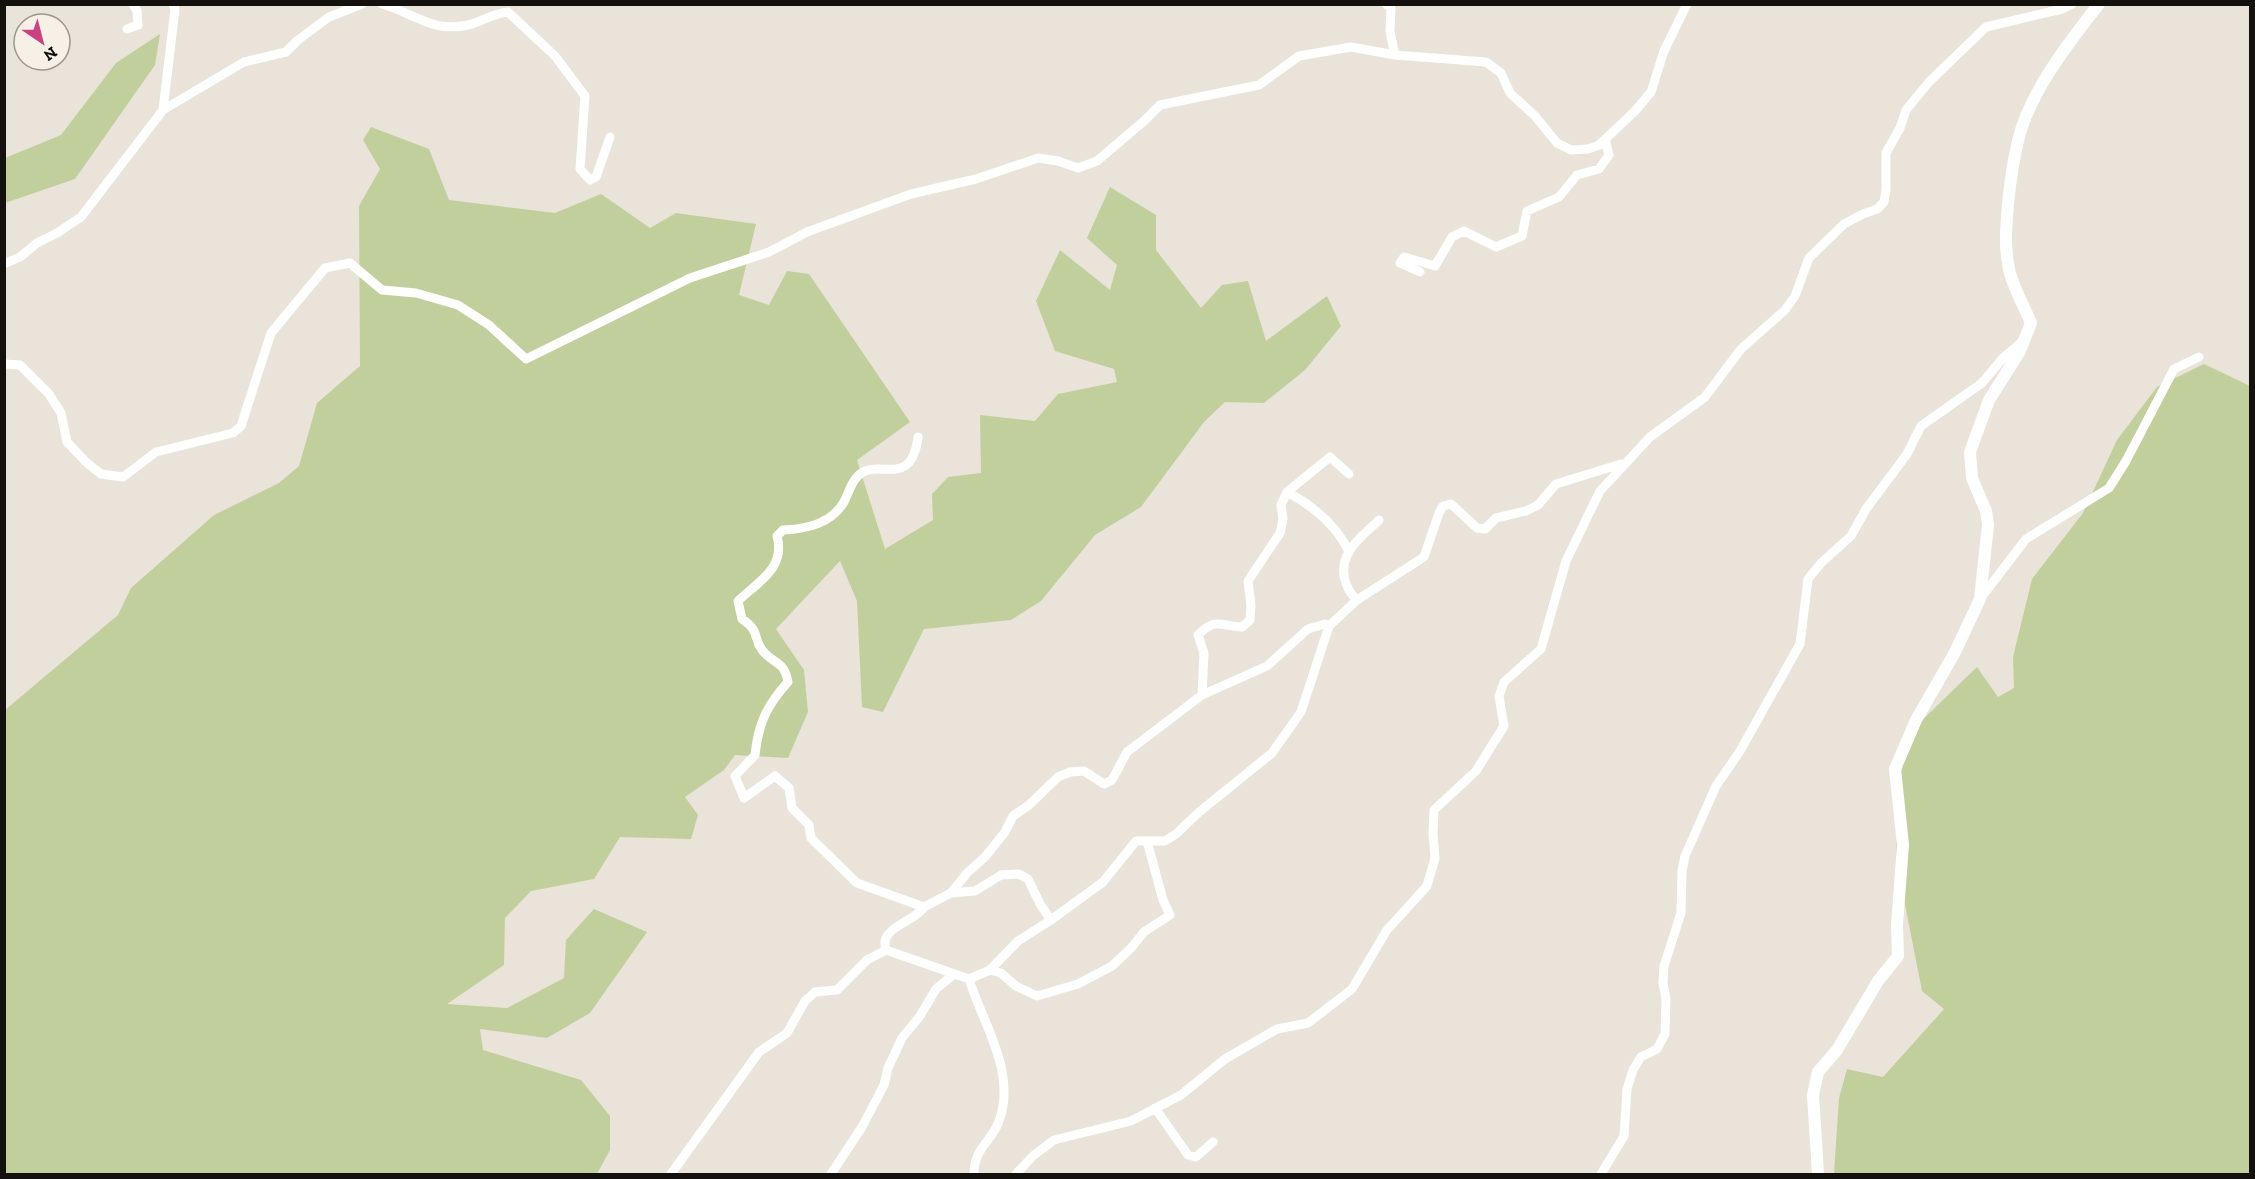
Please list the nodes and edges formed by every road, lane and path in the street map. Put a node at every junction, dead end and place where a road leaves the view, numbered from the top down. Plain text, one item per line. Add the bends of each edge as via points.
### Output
1 (133, 4) edge
2 (172, 4) edge
3 (362, 4) edge
4 (382, 4) edge
5 (1386, 4) edge
6 (1687, 4) edge
7 (2072, 4) edge
8 (2099, 4) edge
9 (127, 29) dead end
10 (1395, 55) junction
11 (164, 110) junction
12 (610, 137) dead end
13 (1598, 146) junction
14 (4, 264) edge
15 (1420, 272) dead end
16 (2025, 340) junction
17 (2199, 357) dead end
18 (4, 364) edge
19 (918, 437) dead end
20 (1624, 464) junction
21 (1348, 474) dead end
22 (1287, 492) junction
23 (1378, 520) dead end
24 (1348, 552) junction
25 (1980, 599) junction
26 (1357, 600) junction
27 (1329, 626) junction
28 (1202, 695) junction
29 (1148, 841) junction
30 (951, 893) junction
31 (924, 907) junction
32 (1052, 920) junction
33 (886, 950) junction
34 (990, 970) junction
35 (954, 974) junction
36 (969, 979) junction
37 (1155, 1108) junction
38 (1213, 1142) dead end
39 (671, 1174) edge
40 (831, 1174) edge
41 (974, 1174) edge
42 (1016, 1174) edge
43 (1601, 1174) edge
44 (1818, 1174) edge

1 - 9 street via 138,25
2 - 11 street via 175,9
3 - 11 street via 329,17 286,52 244,62
4 - 12 street via 436,27 468,25 498,12 508,12 555,56 585,96 580,169 590,180 596,177
5 - 10 street via 1391,8 1390,32
6 - 13 street via 1664,51 1651,92
7 - 20 street via 1986,27 1929,82 1906,110 1886,153 1884,202 1844,224 1809,258 1795,296 1785,310 1741,349 1705,397 1650,437
8 - 16 street via 2053,66 2018,141 2006,234 2010,274 2031,323
10 - 13 street via 1486,62 1501,73 1510,93 1557,143 1572,150
10 - 18 street via 1351,47 1299,56 1259,85 1160,105 1097,161 1078,168 1038,158 911,194 807,232 769,252 690,278 526,359 489,325 458,305 416,293 382,290 351,263 325,268 271,333 241,426 233,433 156,452 123,477 101,474 87,463 67,441 61,413 49,394 20,365
11 - 14 street via 81,217
13 - 15 street via 1606,143 1609,155 1599,169 1577,175 1559,197 1527,211 1522,236 1496,247 1464,231 1452,237 1435,266 1404,257 1400,263
16 - 25 street via 1989,400 1970,452 1972,478 1988,525
16 - 43 street via 1982,383 1921,426 1907,454 1851,536 1808,579 1800,644 1716,786 1685,855 1681,913 1664,966 1665,1034 1657,1049 1641,1057 1633,1070 1627,1089 1624,1136
17 - 25 street via 2174,369 2109,488 2026,538
19 - 31 street via 916,454 907,465 896,470 867,470 856,477 842,505 820,524 783,530 777,536 780,549 772,570 738,600 742,619 753,626 762,649 786,669 788,682 772,699 764,716 755,755 735,776 744,798 775,776 789,788 792,808 809,825 811,838 857,883
20 - 26 street via 1556,484 1539,505 1496,518 1485,529 1477,528 1451,504 1443,506 1424,556
20 - 37 street via 1600,490 1566,561 1541,649 1504,682 1499,696 1504,726 1476,771 1434,810 1435,858 1427,886 1387,930 1352,989 1308,1023 1277,1029 1226,1059 1181,1095
21 - 22 street via 1330,457
22 - 24 street via 1311,505 1343,539
22 - 28 street via 1281,505 1280,533 1248,580 1250,620 1242,627 1208,625 1198,635 1204,653
23 - 24 street
24 - 26 street via 1343,572 1348,592
25 - 44 street via 1916,720 1895,769 1903,845 1898,956 1878,981 1837,1050 1818,1072 1813,1095
26 - 27 street
27 - 28 street via 1308,629 1267,666
27 - 29 street via 1301,712 1272,753 1176,834 1165,841
28 - 30 street via 1127,752 1112,780 1104,784 1084,771 1058,777 1013,816 985,857
29 - 32 street via 1136,841 1103,882
29 - 34 street via 1170,915 1144,932 1112,966 1078,984 1037,996
30 - 31 street
30 - 32 street via 975,891 1001,875 1019,874 1028,879
31 - 33 street via 893,928 886,936
32 - 34 street via 1018,942
33 - 35 street
33 - 39 street via 867,960 837,990 815,992 806,1001 787,1033 759,1052
34 - 36 street
35 - 36 street
35 - 40 street via 936,989 902,1038 884,1085
36 - 41 street via 992,1033 1005,1085 999,1123 981,1147
37 - 38 street via 1188,1155 1196,1157
37 - 42 street via 1131,1121 1054,1140

